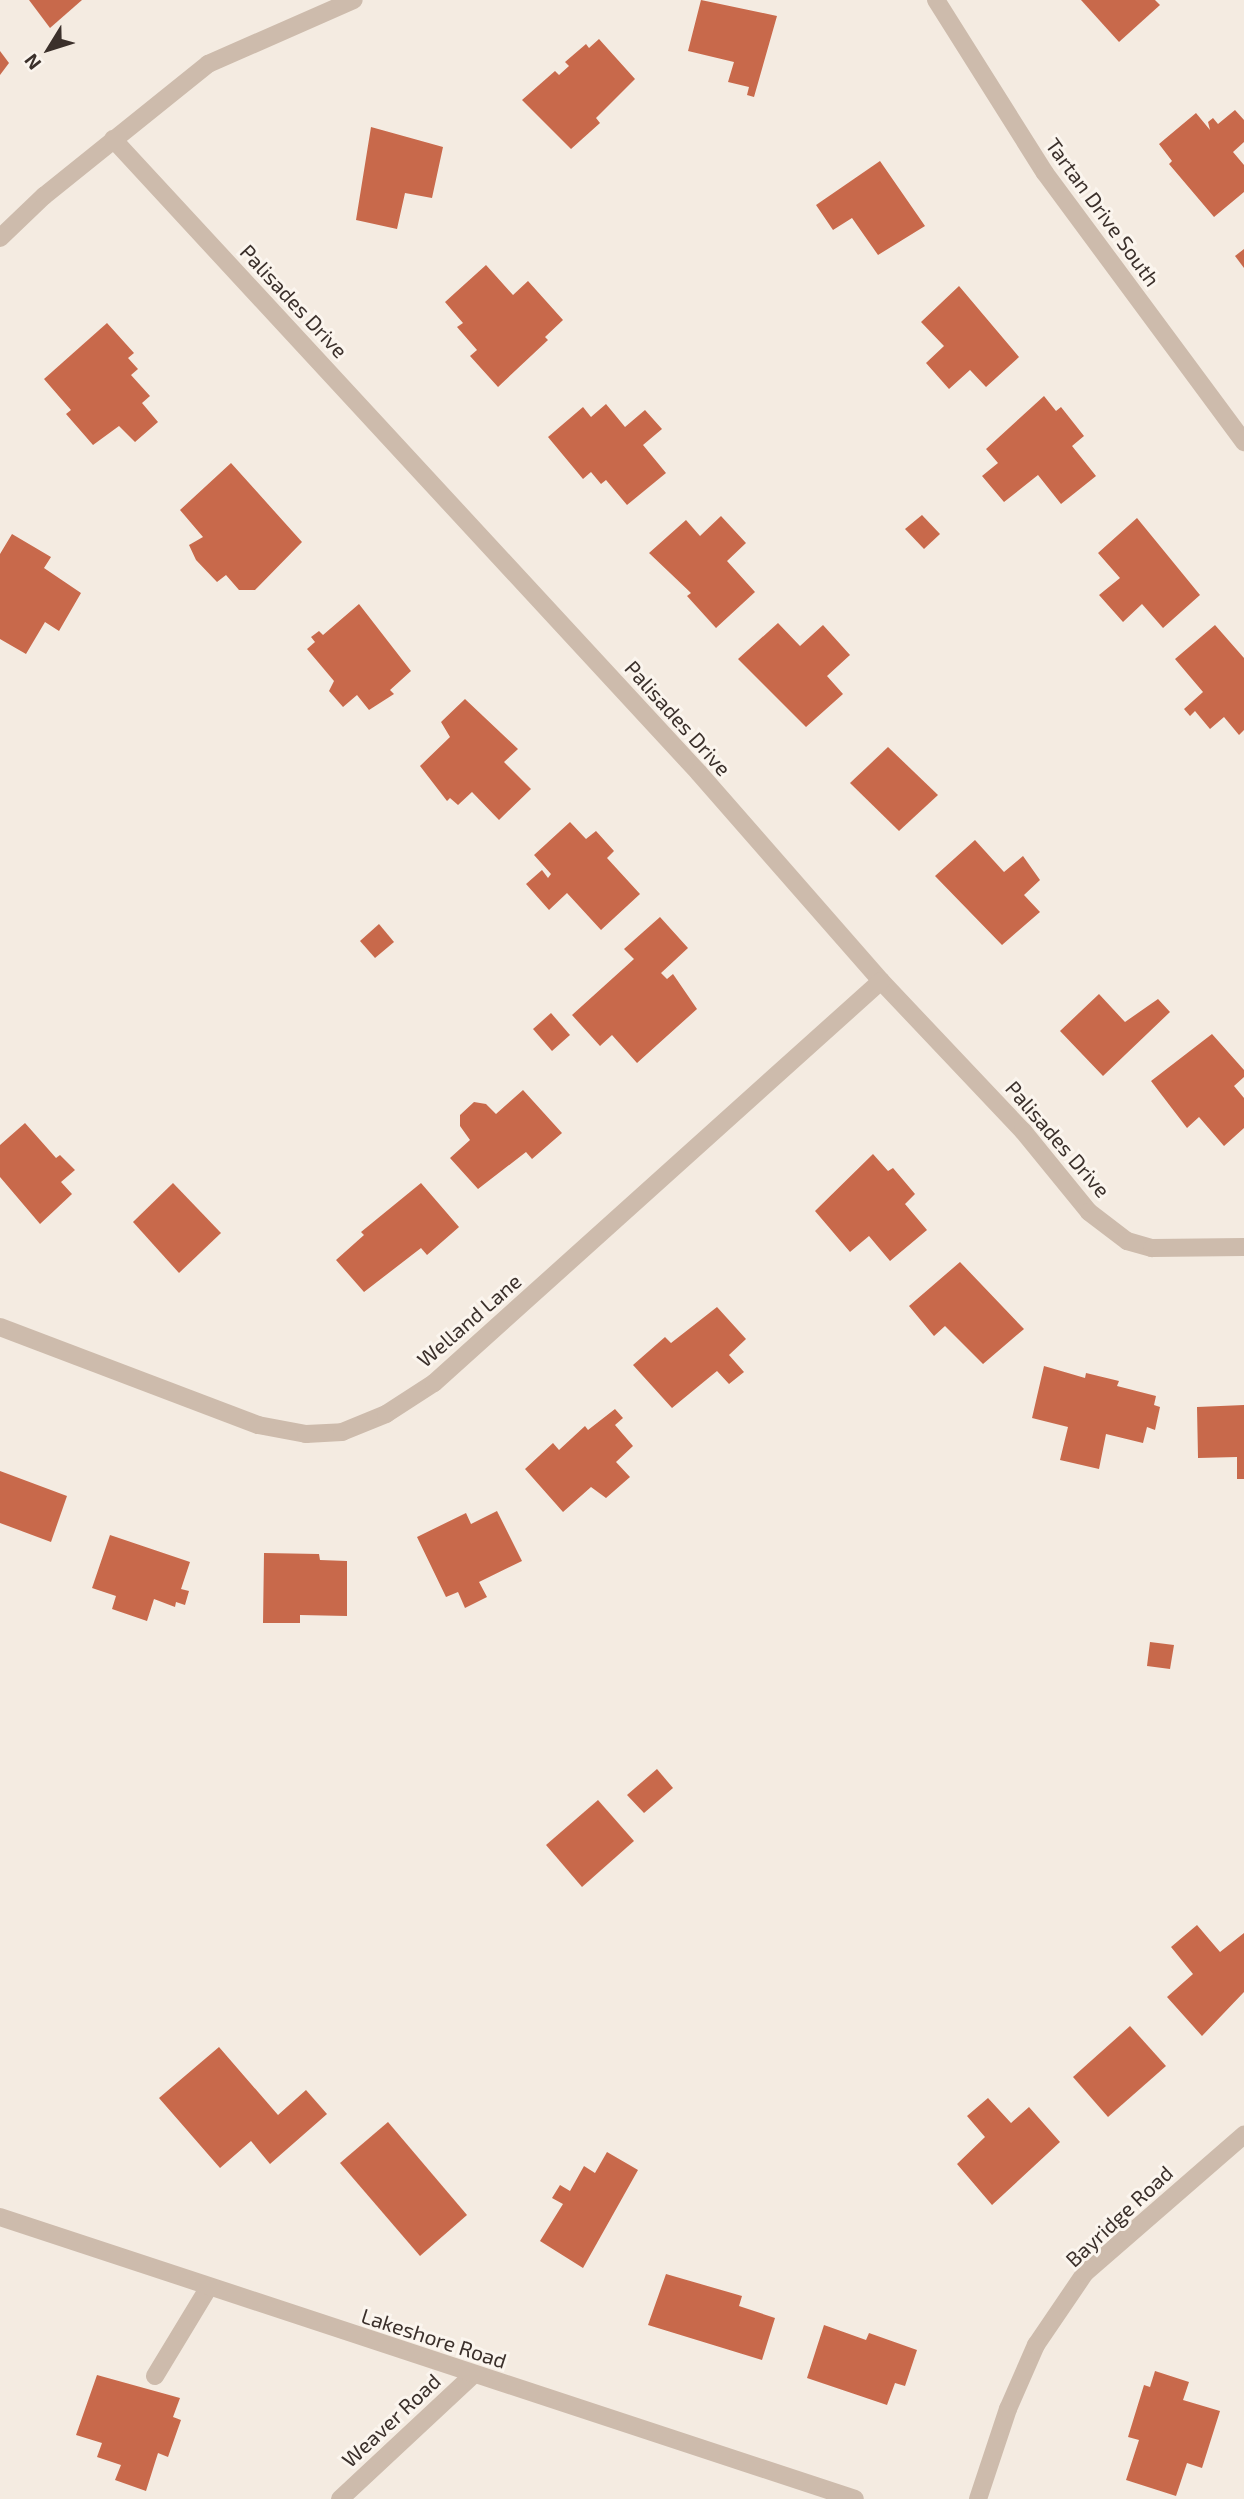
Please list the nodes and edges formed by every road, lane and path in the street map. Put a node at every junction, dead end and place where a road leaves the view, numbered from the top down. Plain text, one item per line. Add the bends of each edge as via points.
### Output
1 (354, 0) edge
2 (936, 0) edge
3 (113, 139) junction
4 (0, 238) edge
5 (1244, 442) edge
6 (881, 981) junction
7 (1244, 1247) edge
8 (0, 1327) edge
9 (1244, 2135) edge
10 (0, 2217) edge
11 (209, 2287) junction
12 (473, 2375) junction
13 (155, 2376) dead end
14 (340, 2499) edge
15 (855, 2499) edge
16 (978, 2499) edge

1 - 3 street via 208,64
2 - 5 street, Tartan Drive South via 1045,173
3 - 4 street
3 - 6 street, Palisades Drive via 699,773
6 - 7 street, Palisades Drive via 1023,1131 1089,1212 1127,1241 1152,1248
6 - 8 street, Welland Lane via 434,1383 386,1414 342,1432 306,1434 258,1426
9 - 16 street, Bayridge Road via 1085,2273 1036,2345 1008,2409
10 - 11 street, Lakeshore Road
11 - 12 street, Lakeshore Road
11 - 13 street
12 - 14 street, Weaver Road
12 - 15 street, Lakeshore Road

